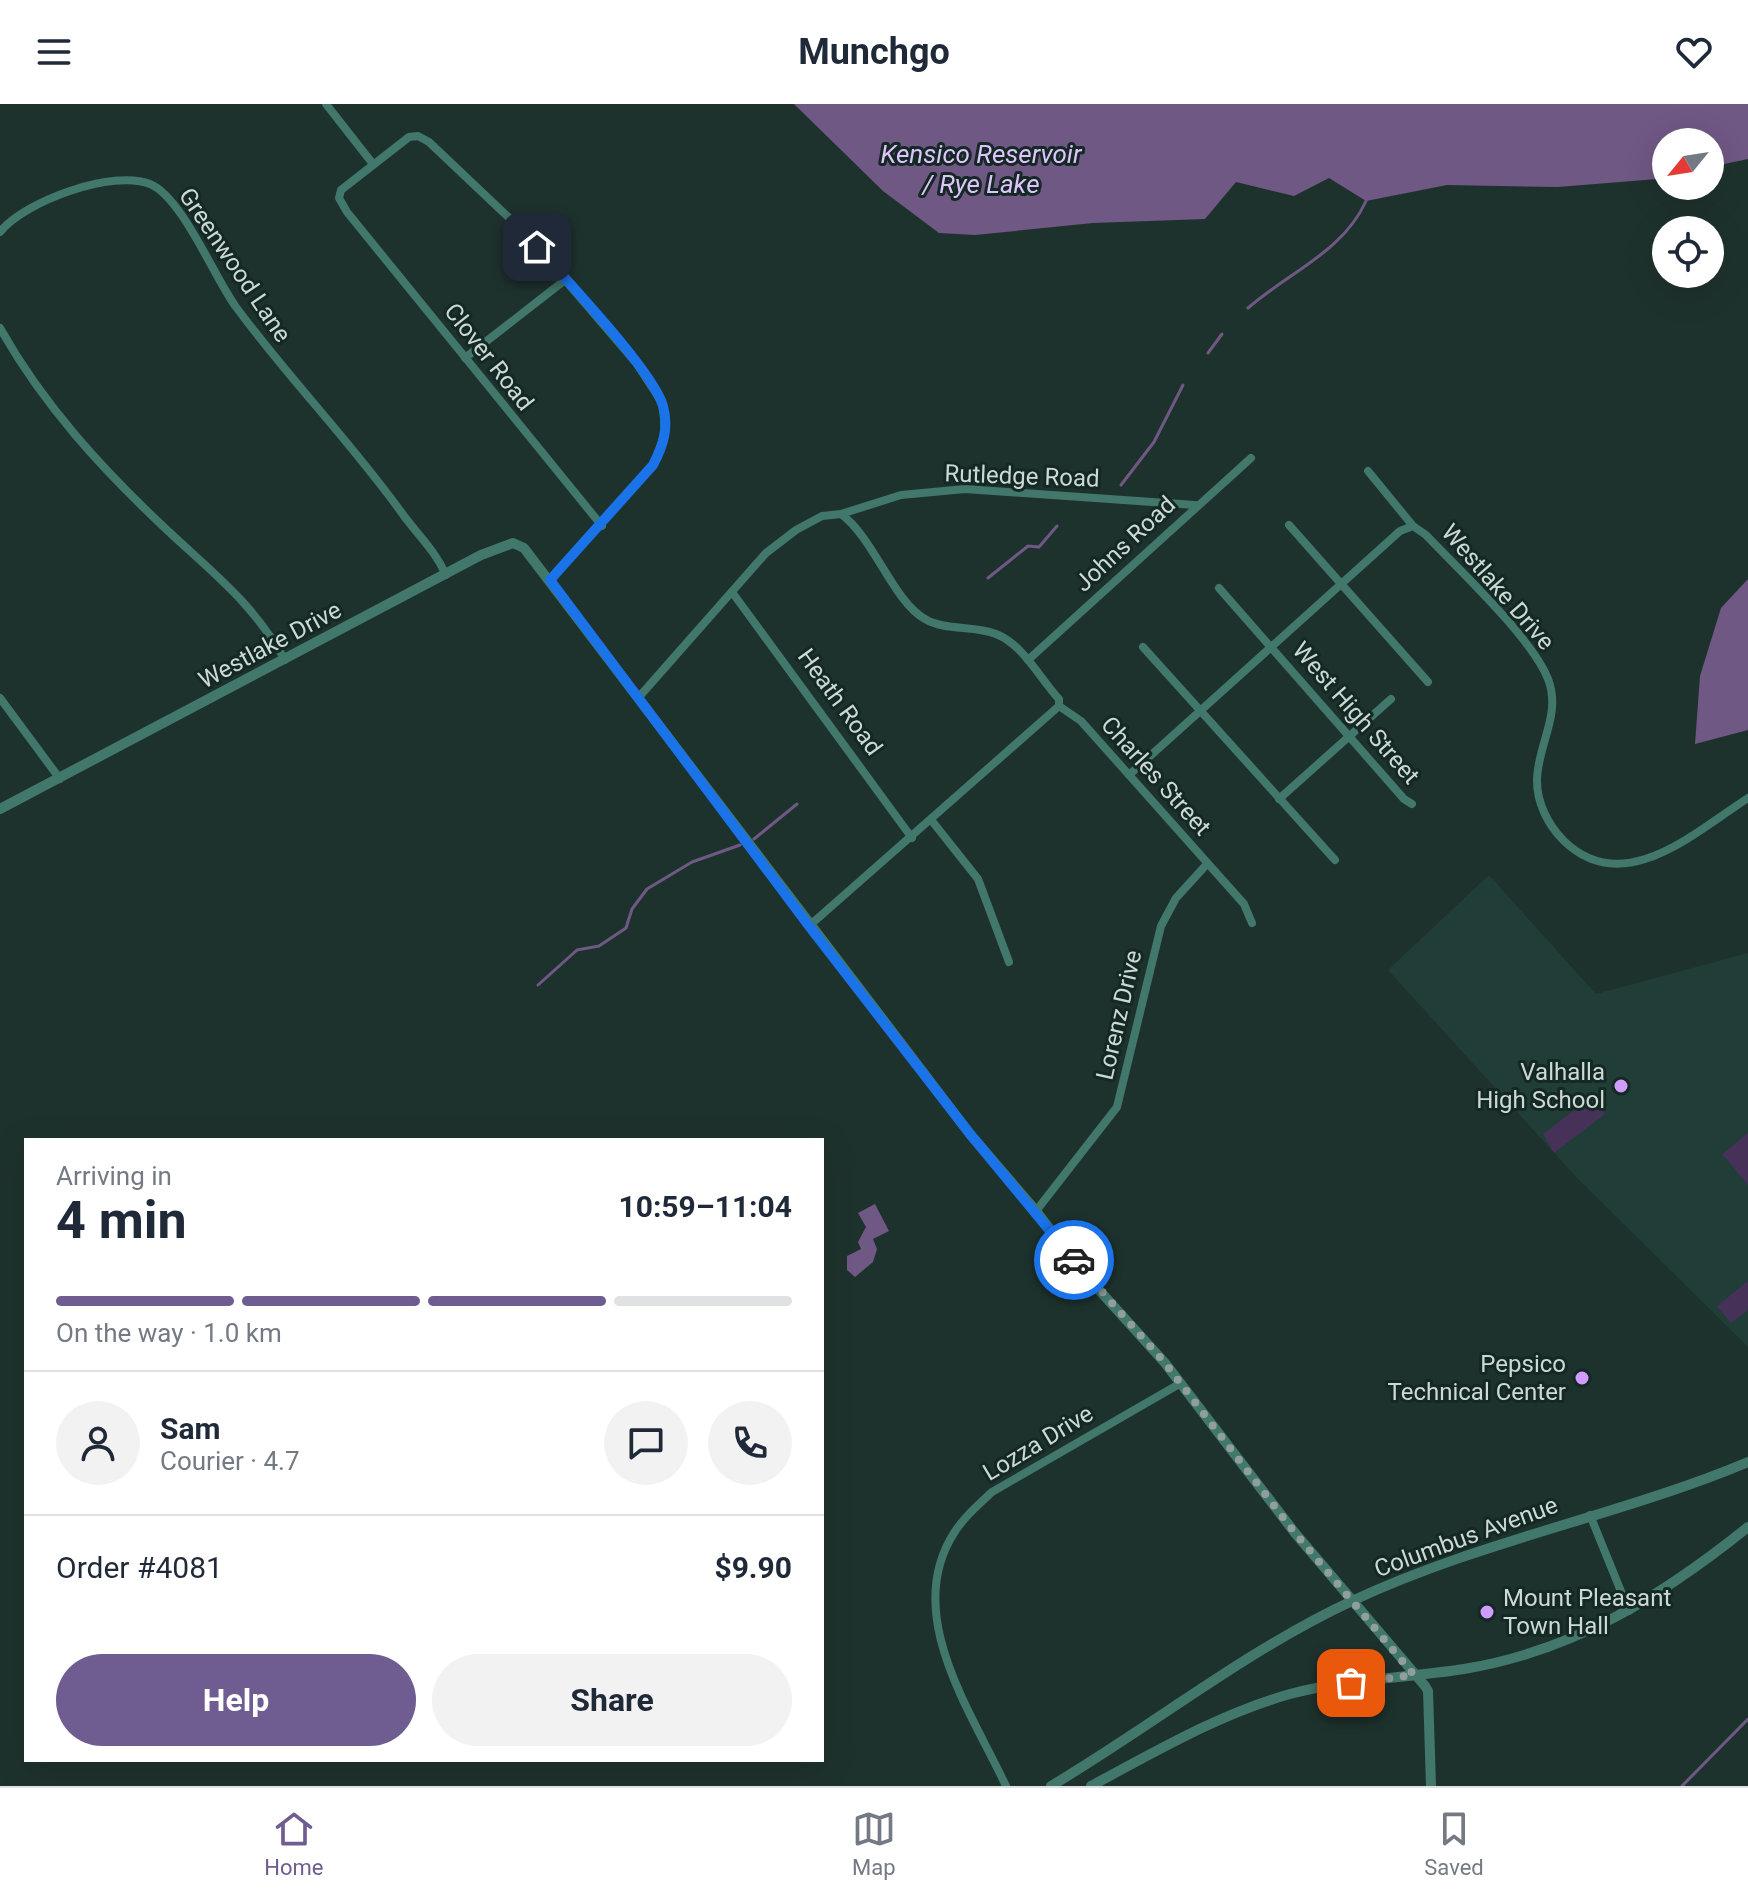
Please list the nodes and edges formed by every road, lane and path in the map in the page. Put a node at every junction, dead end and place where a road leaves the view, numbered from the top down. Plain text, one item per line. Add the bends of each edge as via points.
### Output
1 (326, 104) edge
2 (373, 164) junction
3 (0, 232) edge
4 (565, 280) junction
5 (0, 328) edge
6 (465, 358) junction
7 (1251, 458) dead end
8 (1368, 471) dead end
9 (1195, 505) junction
10 (841, 514) junction
11 (1289, 525) dead end
12 (602, 526) junction
13 (1413, 526) junction
14 (446, 575) junction
15 (550, 580) junction
16 (1342, 584) junction
17 (1219, 588) dead end
18 (732, 592) junction
19 (1143, 647) dead end
20 (1271, 647) junction
21 (285, 660) junction
22 (1028, 660) junction
23 (1428, 682) dead end
24 (639, 697) junction
25 (0, 698) edge
26 (1391, 699) dead end
27 (1059, 706) junction
28 (1200, 711) junction
29 (1350, 735) junction
30 (1129, 775) junction
31 (60, 779) junction
32 (1748, 798) edge
33 (1279, 799) junction
34 (1412, 804) dead end
35 (0, 809) edge
36 (932, 821) junction
37 (912, 838) junction
38 (1335, 860) dead end
39 (1207, 864) junction
40 (1252, 923) dead end
41 (809, 926) junction
42 (1009, 962) dead end
43 (1036, 1211) junction
44 (1181, 1383) junction
45 (1748, 1462) edge
46 (1590, 1515) junction
47 (1748, 1527) edge
48 (1351, 1601) junction
49 (1629, 1611) junction
50 (1414, 1675) junction
51 (1006, 1786) edge
52 (1051, 1786) edge
53 (1091, 1786) edge
54 (1431, 1786) edge

1 - 2 street
2 - 4 street via 409,137 422,138 487,194
2 - 6 street, Clover Road via 339,192 347,212
3 - 14 street, Greenwood Lane via 38,205 107,180 130,178 165,194 182,214 218,283 285,374 381,484
4 - 6 street
4 - 12 street via 637,364 663,404 666,422 653,465
5 - 21 street via 47,400 104,469 224,579
6 - 12 street, Clover Road
7 - 9 street, Johns Road
8 - 13 street
9 - 10 street, Rutledge Road via 965,489 879,499
9 - 22 street, Johns Road
10 - 18 street, Rutledge Road via 822,516 784,537
10 - 22 street, Charles Street via 924,619 995,633
11 - 16 street
12 - 15 street
13 - 16 street, Westlake Drive via 1400,531
13 - 32 street, Westlake Drive via 1526,643 1547,677 1553,712 1537,773 1539,798 1548,820 1574,850 1599,861 1644,861
14 - 15 street, Westlake Drive via 513,543 524,548
14 - 21 street, Westlake Drive
15 - 24 street
16 - 20 street, Westlake Drive
16 - 23 street
17 - 20 street, West High Street
18 - 24 street, Rutledge Road
18 - 37 street, Heath Road
19 - 28 street
20 - 28 street, Westlake Drive
20 - 29 street, West High Street
21 - 31 street, Westlake Drive
22 - 27 street, Charles Street
24 - 41 street
25 - 31 street
26 - 29 street
27 - 30 street, Charles Street via 1081,721
27 - 36 street
28 - 30 street, Westlake Drive
28 - 33 street
29 - 33 street
29 - 34 street, West High Street
30 - 39 street, Charles Street
31 - 35 street, Westlake Drive
33 - 38 street
36 - 37 street
36 - 42 street via 978,879
37 - 41 street
39 - 40 street, Charles Street via 1244,904
39 - 43 street, Lorenz Drive via 1176,898 1161,926 1117,1107
41 - 43 street
43 - 44 street
44 - 48 street
44 - 51 street, Lozza Drive via 992,1492 965,1517 944,1552 933,1597 938,1634
45 - 46 street, Columbus Avenue
46 - 48 street, Columbus Avenue via 1484,1548
46 - 49 street
47 - 49 street
48 - 50 street
48 - 52 street, Columbus Avenue via 1249,1658
49 - 50 street via 1533,1654
50 - 53 street via 1320,1687 1261,1704
50 - 54 street via 1428,1691

